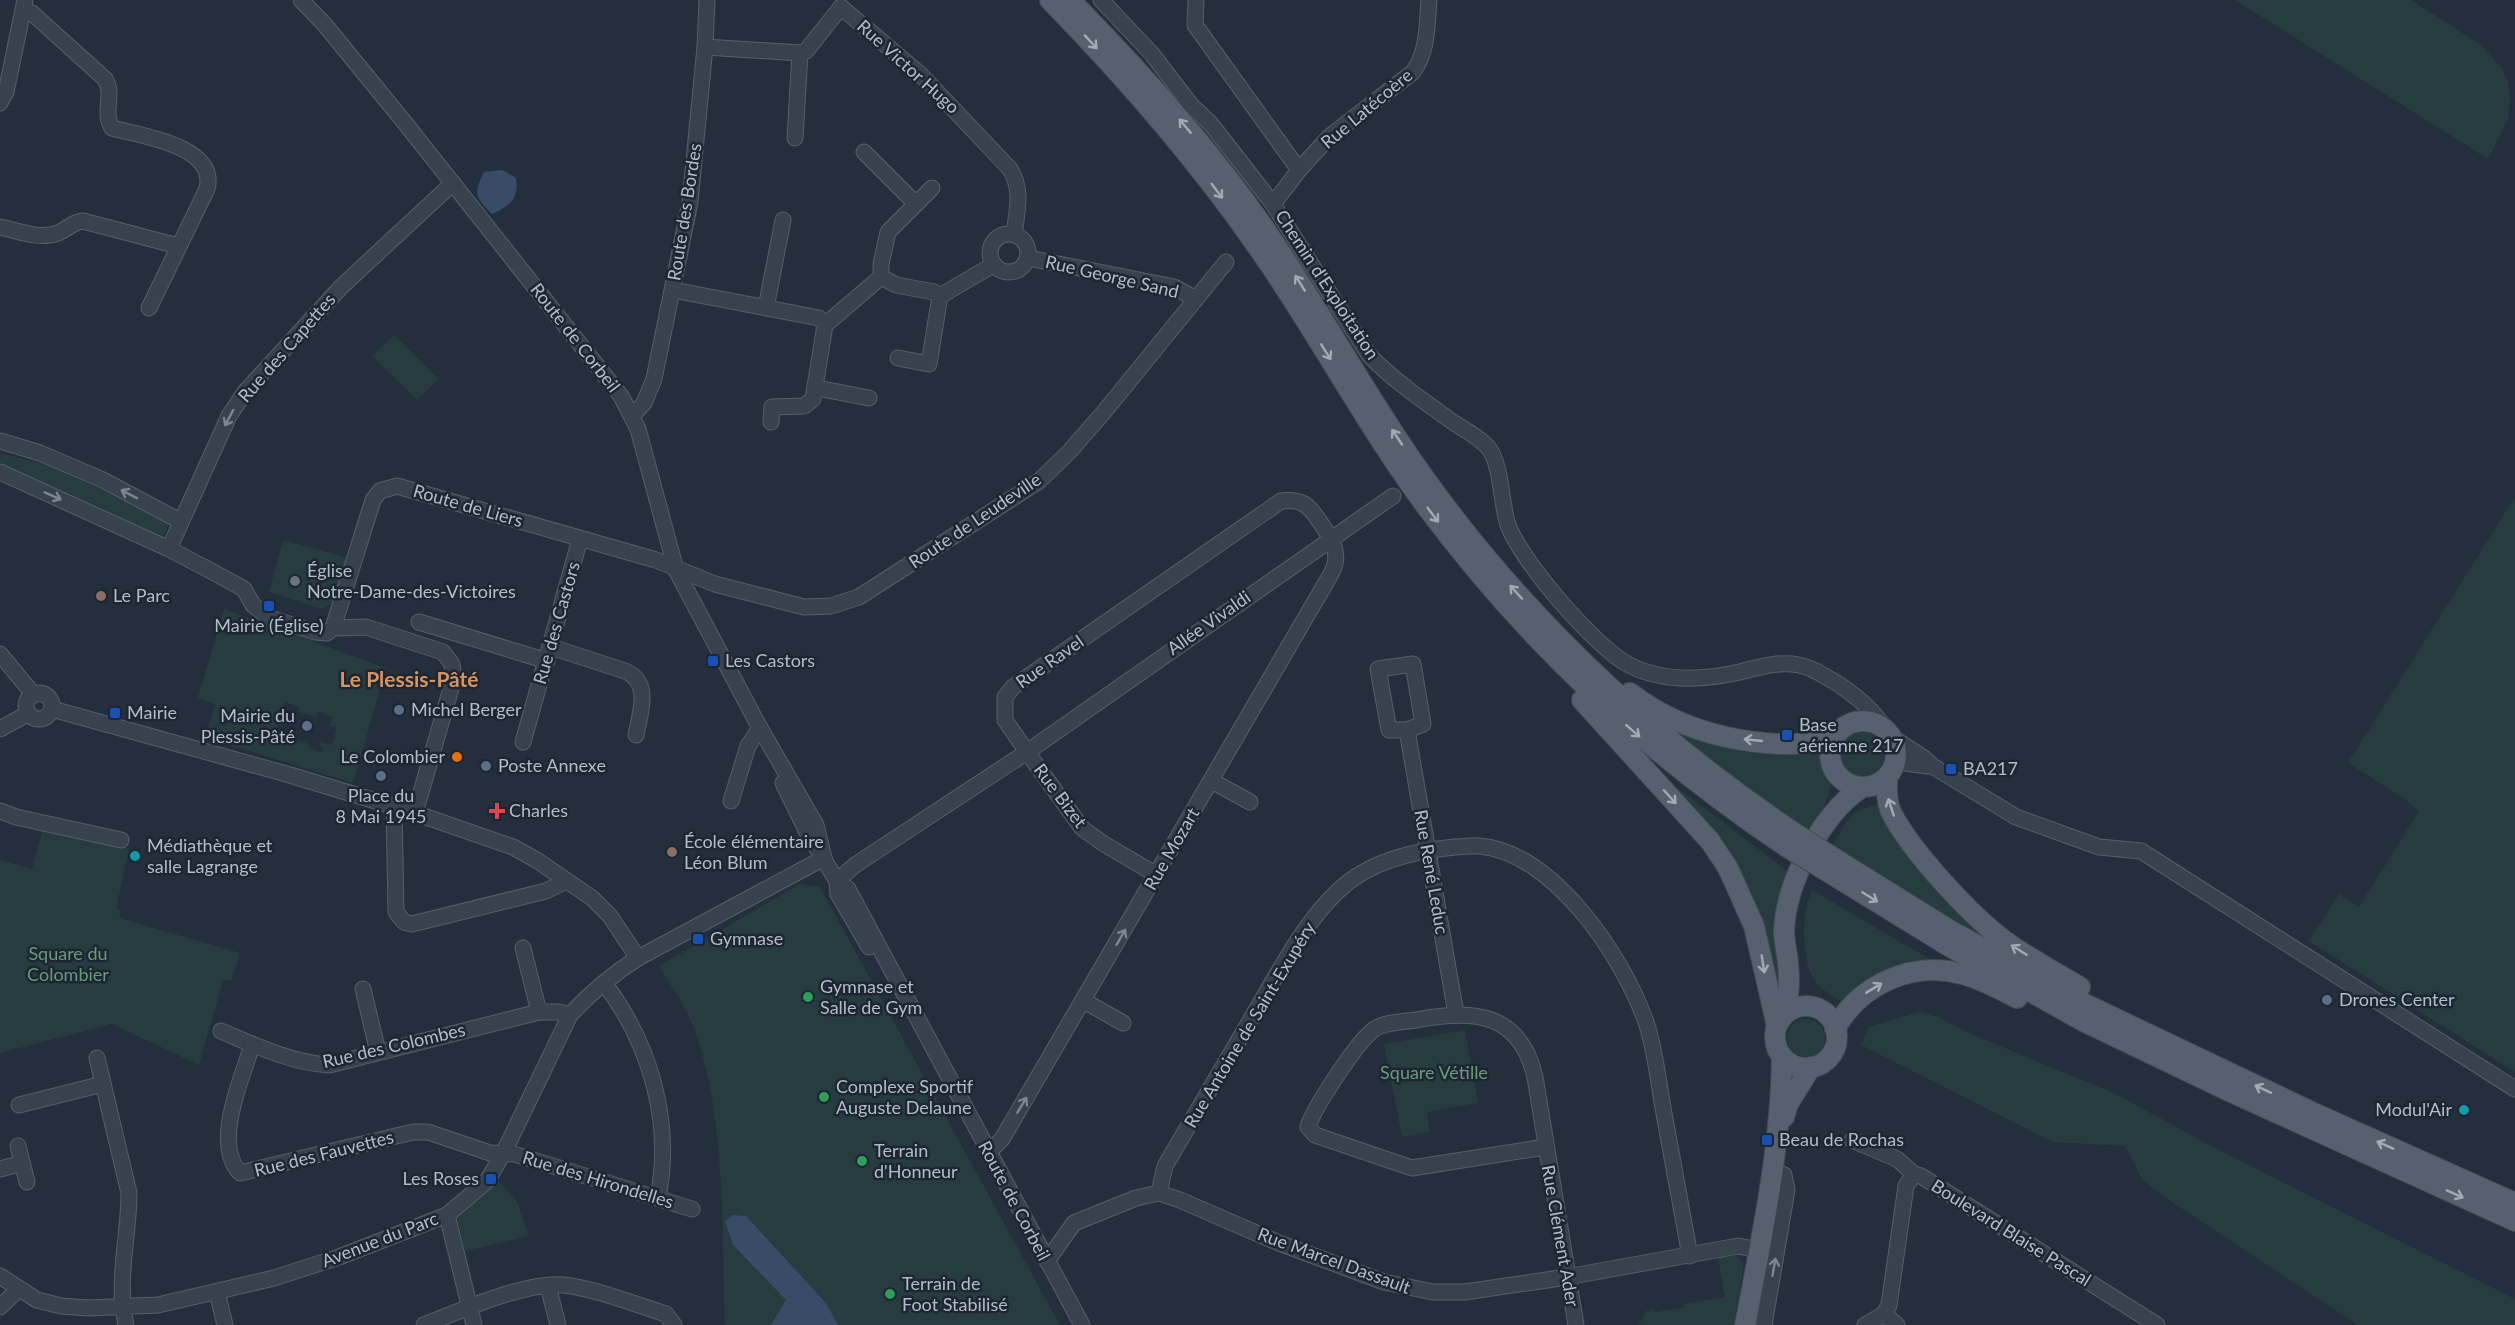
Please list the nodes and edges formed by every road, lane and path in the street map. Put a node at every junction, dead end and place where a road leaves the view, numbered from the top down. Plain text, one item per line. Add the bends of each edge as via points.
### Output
1 (301, 0) edge
2 (707, 0) edge
3 (1050, 0) edge
4 (1070, 0) edge
5 (1101, 0) edge
6 (1196, 0) edge
7 (1429, 0) edge
8 (837, 4) edge
9 (24, 5) edge
10 (705, 47) junction
11 (800, 53) junction
12 (6, 65) edge
13 (0, 102) edge
14 (795, 138) dead end
15 (864, 152) dead end
16 (1299, 170) junction
17 (453, 183) junction
18 (932, 188) dead end
19 (916, 204) junction
20 (1274, 204) junction
21 (783, 220) dead end
22 (0, 227) edge
23 (1014, 234) junction
24 (178, 246) junction
25 (1028, 258) junction
26 (1226, 262) dead end
27 (993, 265) junction
28 (881, 277) junction
29 (673, 290) junction
30 (940, 296) junction
31 (1196, 299) junction
32 (149, 308) dead end
33 (766, 308) junction
34 (825, 325) junction
35 (898, 358) dead end
36 (817, 388) junction
37 (869, 398) dead end
38 (632, 416) junction
39 (771, 422) dead end
40 (0, 441) edge
41 (0, 472) edge
42 (1393, 496) dead end
43 (180, 521) junction
44 (580, 539) junction
45 (1330, 539) junction
46 (170, 549) junction
47 (676, 570) junction
48 (1503, 601) junction
49 (419, 622) dead end
50 (333, 628) junction
51 (1555, 635) junction
52 (0, 654) edge
53 (549, 654) junction
54 (34, 694) junction
55 (52, 709) junction
56 (29, 713) junction
57 (760, 728) junction
58 (0, 729) edge
59 (1407, 730) junction
60 (1889, 733) junction
61 (636, 735) dead end
62 (1832, 741) junction
63 (523, 742) dead end
64 (1027, 752) junction
65 (1934, 767) junction
66 (1891, 770) junction
67 (1835, 773) junction
68 (1212, 781) junction
69 (1862, 788) junction
70 (731, 801) dead end
71 (1250, 802) dead end
72 (394, 807) junction
73 (0, 810) edge
74 (415, 813) junction
75 (1831, 815) junction
76 (1790, 839) junction
77 (121, 840) dead end
78 (1428, 850) junction
79 (824, 858) junction
80 (1824, 861) junction
81 (1157, 875) junction
82 (566, 881) junction
83 (837, 881) junction
84 (523, 948) dead end
85 (638, 958) junction
86 (1788, 963) junction
87 (604, 983) junction
88 (363, 989) dead end
89 (1084, 1001) junction
90 (1814, 1007) junction
91 (539, 1012) junction
92 (1456, 1014) junction
93 (570, 1015) junction
94 (1781, 1020) junction
95 (1123, 1023) dead end
96 (1835, 1029) junction
97 (221, 1031) dead end
98 (2156, 1039) junction
99 (252, 1045) junction
100 (378, 1052) junction
101 (1782, 1056) junction
102 (97, 1058) dead end
103 (1811, 1067) junction
104 (103, 1084) junction
105 (2515, 1089) edge
106 (19, 1105) dead end
107 (1852, 1140) dead end
108 (18, 1146) dead end
109 (1545, 1147) junction
110 (989, 1152) junction
111 (503, 1154) junction
112 (1773, 1159) junction
113 (22, 1163) junction
114 (0, 1169) edge
115 (1914, 1174) junction
116 (27, 1182) dead end
117 (2430, 1184) junction
118 (1159, 1193) junction
119 (658, 1197) junction
120 (2515, 1203) edge
121 (692, 1209) dead end
122 (447, 1215) junction
123 (2515, 1221) edge
124 (1759, 1250) junction
125 (1690, 1256) junction
126 (1047, 1261) junction
127 (1567, 1277) junction
128 (2, 1281) edge
129 (548, 1286) junction
130 (18, 1290) junction
131 (217, 1293) junction
132 (0, 1307) edge
133 (124, 1307) junction
134 (469, 1308) junction
135 (1884, 1314) junction
136 (126, 1325) edge
137 (225, 1325) edge
138 (424, 1325) edge
139 (474, 1325) edge
140 (558, 1325) edge
141 (674, 1325) edge
142 (1082, 1325) edge
143 (1576, 1325) edge
144 (1745, 1325) edge
145 (1764, 1325) edge
146 (1865, 1325) edge
147 (1898, 1325) edge
148 (2157, 1325) edge

1 - 17 street, Route de Corbeil
2 - 10 street, Route des Bordes
3 -> 48 main road via 1158,117 1214,187 1274,271 1395,463
51 -> 4 main road via 1498,572 1428,483 1287,263 1211,156
5 - 20 street, Chemin d'Exploitation via 1152,54
6 - 16 street via 1195,25
7 - 16 street, Rue Latécoère via 1424,51 1413,72 1329,137
8 - 11 street, Rue Victor Hugo via 806,51
8 - 23 street, Rue Victor Hugo via 921,75 1010,169 1019,192
9 - 12 street
9 - 24 street via 105,79 110,87 108,121 112,128 182,147 207,168 207,189
10 - 11 street
10 - 29 street, Route des Bordes via 690,202
11 - 14 street
12 - 13 street via 6,92
15 - 19 street
16 - 20 street, Rue Latécoère
17 - 38 street, Route de Corbeil via 621,396
17 -> 43 street, Rue des Capettes via 364,264 245,392 229,416
18 - 19 street
19 - 28 street via 888,232
20 - 60 street, Chemin d'Exploitation via 1369,355 1385,372 1490,450 1507,523 1519,547 1546,583 1611,653 1645,671 1685,678 1720,676 1772,664 1799,665 1855,694
21 - 33 street
22 - 24 street via 48,236 83,221
23 - 25 street via 1026,243
23 - 27 street via 994,239 989,252
24 - 32 street
25 - 27 street via 1012,272
25 - 31 street, Rue George Sand via 1174,287
26 - 31 street, Route de Leudeville
27 - 30 street
28 - 30 street via 896,285 934,291
28 - 34 street
29 - 33 street
29 - 38 street, Route des Bordes via 654,379 644,403
30 - 35 street via 929,364
31 - 47 street, Route de Leudeville via 1104,412 1040,481 859,597 831,606 804,607
33 - 34 street via 819,318
34 - 36 street
36 - 37 street
36 - 39 street via 809,404 772,407
38 - 47 street, Route de Corbeil via 647,456
43 -> 40 street via 76,468
41 -> 46 street
42 - 45 street, Allée Vivaldi
43 - 46 street, Rue des Capettes
44 - 47 street, Route de Liers via 656,560
44 - 50 street, Route de Liers via 407,488 388,487 373,500
44 - 53 street, Rue des Castors
45 - 64 street, Allée Vivaldi
45 - 64 street, Rue Ravel via 1305,504 1291,499 1281,501 1013,687 1005,697 1005,720
45 - 68 street, Rue Mozart via 1336,557 1331,574
46 - 50 street via 244,589 253,605 270,618 315,632 327,633
47 - 57 street, Route de Corbeil
48 -> 76 main road via 1586,689 1646,742 1742,816
48 -> 94 main road via 1509,619 1710,841 1728,868 1754,926
49 - 53 street
50 - 74 street via 366,627 443,652 452,664 454,678
62 -> 51 main road via 1801,745 1705,732 1647,706 1568,635
51 - 76 main road via 1664,737
52 - 54 street
53 - 61 street via 634,676 643,694
53 - 63 street, Rue des Castors
54 - 55 street via 45,695
54 - 56 street via 27,702
55 - 56 street via 41,719
55 - 72 street
56 - 58 street
57 - 70 street via 748,746
57 - 79 street, Route de Corbeil via 816,825
59 - 59 street via 1423,724 1413,664 1378,669 1389,730
59 - 78 street, Rue René Leduc
60 - 62 main road via 1874,722 1861,720 1839,730
60 - 65 street, Chemin d'Exploitation
60 - 66 main road via 1896,750
62 - 67 main road via 1829,753
64 - 81 street, Rue Bizet via 1082,828
64 - 83 street via 855,865
65 - 66 street via 1914,763
65 - 105 street, Chemin d'Exploitation via 2016,818 2099,847 2141,851
66 - 69 main road via 1875,786
98 -> 66 main road via 2130,1016 2007,943 1974,914 1924,858 1892,814 1887,794
67 - 69 main road via 1844,782
67 - 75 main road
68 - 71 street
68 - 81 street, Rue Mozart
69 - 75 main road
72 - 74 street
72 - 82 street via 396,912 404,922 412,924 546,891
73 - 77 street
74 - 82 street via 514,848
75 - 86 main road via 1792,890 1784,931
76 - 80 main road, bridge
78 - 92 street, Rue René Leduc
78 - 118 street, Rue Antoine de Saint-Exupéry via 1395,858 1365,872 1338,891 1316,915 1165,1166
78 - 125 street, Rue Antoine de Saint-Exupéry via 1478,846 1522,861 1557,885 1607,946 1630,986 1650,1038
79 - 83 street, Route de Corbeil
79 - 85 street, Avenue du Parc
80 - 98 main road
80 -> 117 main road via 1947,945 2083,1021
89 -> 81 street, Rue Mozart
82 - 85 street via 610,916
83 - 110 street, Route de Corbeil via 838,894 863,939 896,981
84 - 91 street
85 - 87 street, Avenue du Parc
86 - 90 main road
86 - 94 main road via 1790,993
87 - 93 street, Avenue du Parc
87 - 119 street via 634,1032 649,1066 663,1134 664,1170
88 - 100 street
89 - 95 street
110 -> 89 street, Rue Mozart via 1002,1138
90 - 94 main road via 1794,1008
90 - 96 main road via 1828,1016
91 - 93 street, Rue des Colombes
91 - 100 street, Rue des Colombes
92 - 109 street, Rue Clément Ader via 1495,1021 1522,1042 1535,1077
92 - 109 street, Rue Clément Ader via 1374,1029 1359,1045 1308,1126 1315,1135 1412,1168
93 - 111 street, Avenue du Parc
94 - 101 main road via 1775,1042
96 - 103 main road via 1836,1042 1828,1057
96 -> 117 main road via 1854,1002 1895,977 1931,970 1961,973 2244,1108
97 - 99 street, Rue des Colombes
120 -> 98 main road
99 - 100 street, Rue des Colombes via 329,1065
99 - 111 street, Rue des Fauvettes via 227,1134 234,1167 240,1173 413,1132 428,1132
101 - 103 main road via 1800,1067
101 - 112 main road
102 - 104 street
103 - 112 main road via 1788,1104
104 - 106 street
104 - 133 street via 129,1193 123,1255
107 - 115 street via 1897,1159
108 - 113 street
109 - 127 street, Rue Clément Ader
110 - 126 street, Route de Corbeil
111 - 119 street, Rue des Hirondelles
111 - 122 street, Avenue du Parc via 487,1181
112 - 124 main road
145 -> 112 street via 1787,1190 1785,1175
113 - 114 street
113 - 116 street
115 - 135 street, Boulevard Blaise Pascal via 1906,1186 1889,1305
115 - 148 street, Boulevard Blaise Pascal
117 -> 123 main road
118 - 126 street via 1074,1223
118 - 127 street, Rue Marcel Dassault via 1279,1244 1401,1287 1465,1292
119 - 121 street, Rue des Hirondelles
122 - 131 street, Avenue du Parc via 339,1257
122 - 134 street
124 - 125 street, Rue Marcel Dassault via 1738,1246
124 - 144 main road
125 - 127 street, Rue Marcel Dassault
126 - 142 street, Route de Corbeil
127 - 143 street, Rue Clément Ader
128 - 130 street, Avenue du Parc
129 - 134 street
129 - 140 street
129 - 141 street via 571,1286 666,1314
130 - 132 street
130 - 133 street, Avenue du Parc via 61,1306
131 - 133 street, Avenue du Parc via 158,1305
131 - 137 street
133 - 136 street
134 - 138 street
134 - 139 street
135 - 146 street
135 - 147 street

